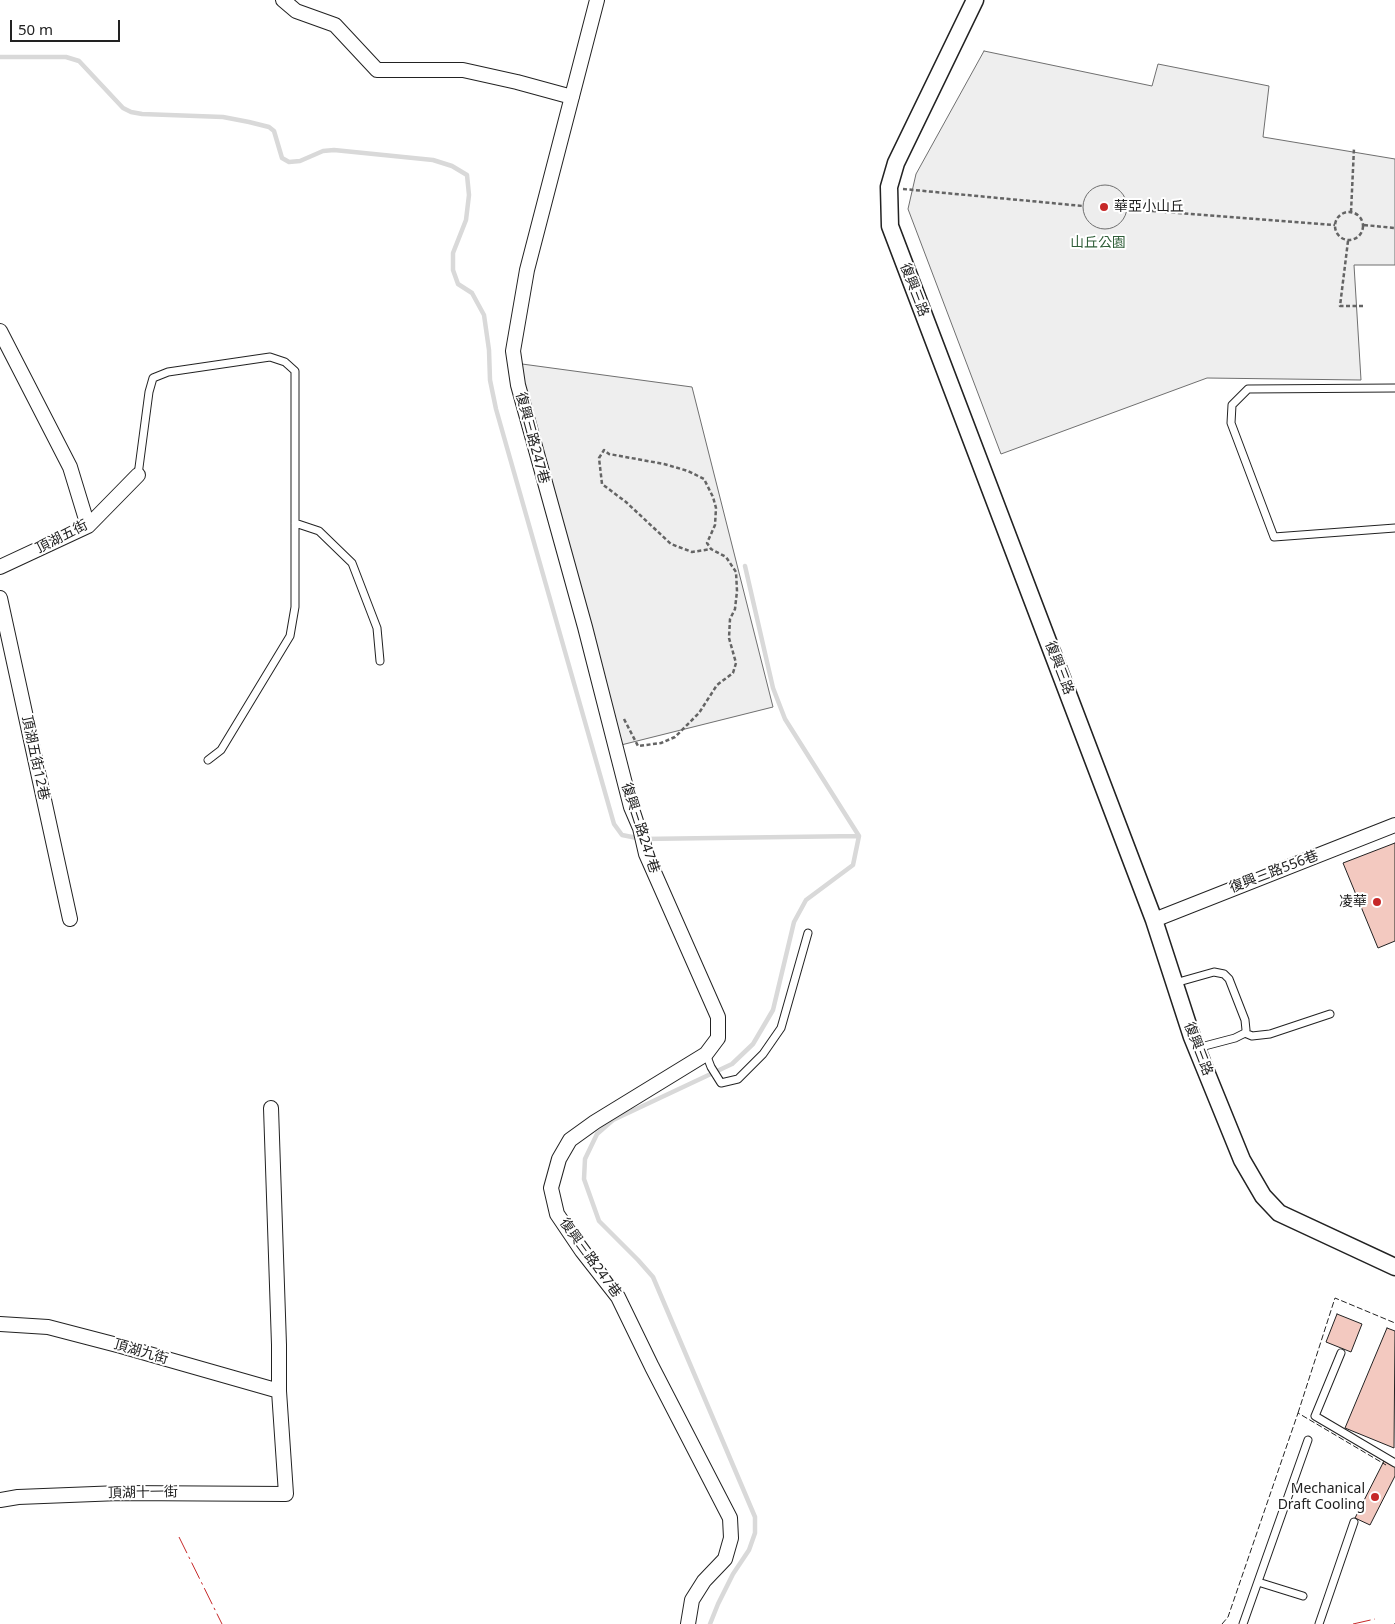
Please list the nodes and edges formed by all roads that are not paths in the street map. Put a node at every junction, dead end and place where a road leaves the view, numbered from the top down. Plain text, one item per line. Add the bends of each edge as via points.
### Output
1 (283, 0) edge
2 (597, 0) edge
3 (975, 0) edge
4 (572, 98) junction
5 (0, 331) edge
6 (1395, 388) edge
7 (138, 475) joint
8 (295, 523) junction
9 (88, 526) junction
10 (1395, 528) edge
11 (0, 568) edge
12 (0, 598) edge
13 (380, 661) dead end
14 (208, 760) dead end
15 (1395, 825) edge
16 (70, 919) dead end
17 (1154, 920) junction
18 (808, 933) dead end
19 (1174, 983) junction
20 (1330, 1014) dead end
21 (1244, 1033) junction
22 (1197, 1048) junction
23 (708, 1061) junction
24 (271, 1108) dead end
25 (1395, 1268) edge
26 (0, 1324) edge
27 (1341, 1353) dead end
28 (279, 1391) junction
29 (1308, 1440) dead end
30 (1395, 1463) edge
31 (0, 1500) edge
32 (1354, 1522) dead end
33 (1258, 1582) junction
34 (1303, 1596) dead end
35 (688, 1624) edge
36 (1243, 1624) edge
37 (1319, 1624) edge

1 - 4 street via 296,11 335,25 377,70 463,70
2 - 4 street, 復興三路247巷
3 - 17 street, 復興三路 via 896,163 889,188 890,226
4 - 23 street, 復興三路247巷 via 528,270 513,351 518,385 631,807 646,854 718,1017 718,1038
5 - 9 street via 70,467
6 - 10 lane via 1248,389 1232,405 1231,423 1274,537
7 - 8 lane via 149,392 154,378 168,372 270,358 285,362 295,371
7 - 9 street, 頂湖五街
8 - 13 lane via 319,531 352,563 377,628
8 - 14 lane via 295,607 290,636 220,750
9 - 11 street, 頂湖五街
12 - 16 street, 頂湖五街12巷
15 - 17 street, 復興三路556巷
17 - 19 street, 復興三路
18 - 23 lane via 781,1028 763,1054 738,1079 721,1083
19 - 21 lane via 1214,972 1224,974 1245,1020
19 - 22 street, 復興三路
20 - 21 lane via 1270,1034
21 - 22 lane
22 - 25 street, 復興三路 via 1242,1160 1263,1196 1280,1213
23 - 35 street, 復興三路247巷 via 595,1122 570,1140 559,1159 552,1188 557,1214 618,1296 730,1518 731,1538 725,1559 704,1581 692,1600
24 - 28 street
26 - 28 street, 頂湖九街 via 48,1327
27 - 30 lane via 1315,1416
28 - 31 street, 頂湖十一街 via 286,1494 120,1493
29 - 33 lane
32 - 37 lane
33 - 34 lane
33 - 36 lane

